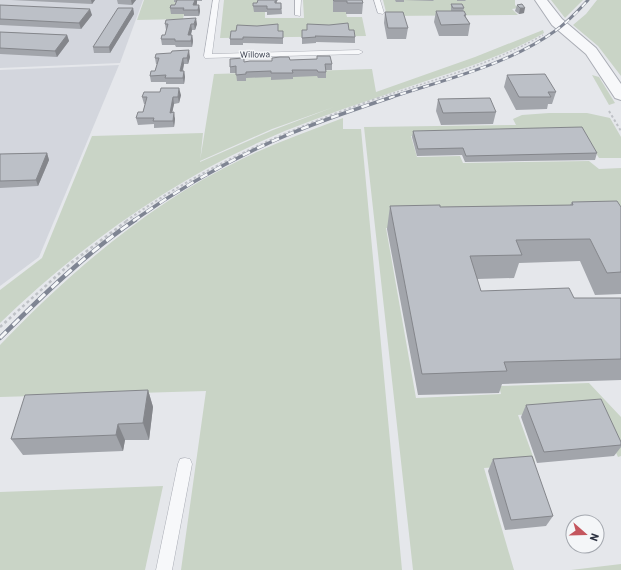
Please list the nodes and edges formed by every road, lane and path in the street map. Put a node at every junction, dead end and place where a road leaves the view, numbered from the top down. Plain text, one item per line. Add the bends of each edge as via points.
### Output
1 (216, 0) edge
2 (298, 0) edge
3 (377, 0) edge
4 (541, 0) edge
5 (381, 13) dead end
6 (298, 15) dead end
7 (548, 32) dead end
8 (359, 52) dead end
9 (620, 90) edge
10 (0, 327) edge
11 (185, 464) dead end
12 (164, 570) edge

1 - 8 lane, Willowa via 208,56
2 - 6 lane
3 - 5 lane
4 - 9 street via 557,22 591,51
7 - 10 path via 524,46 481,63 317,120 206,170 126,220 63,270
11 - 12 lane

